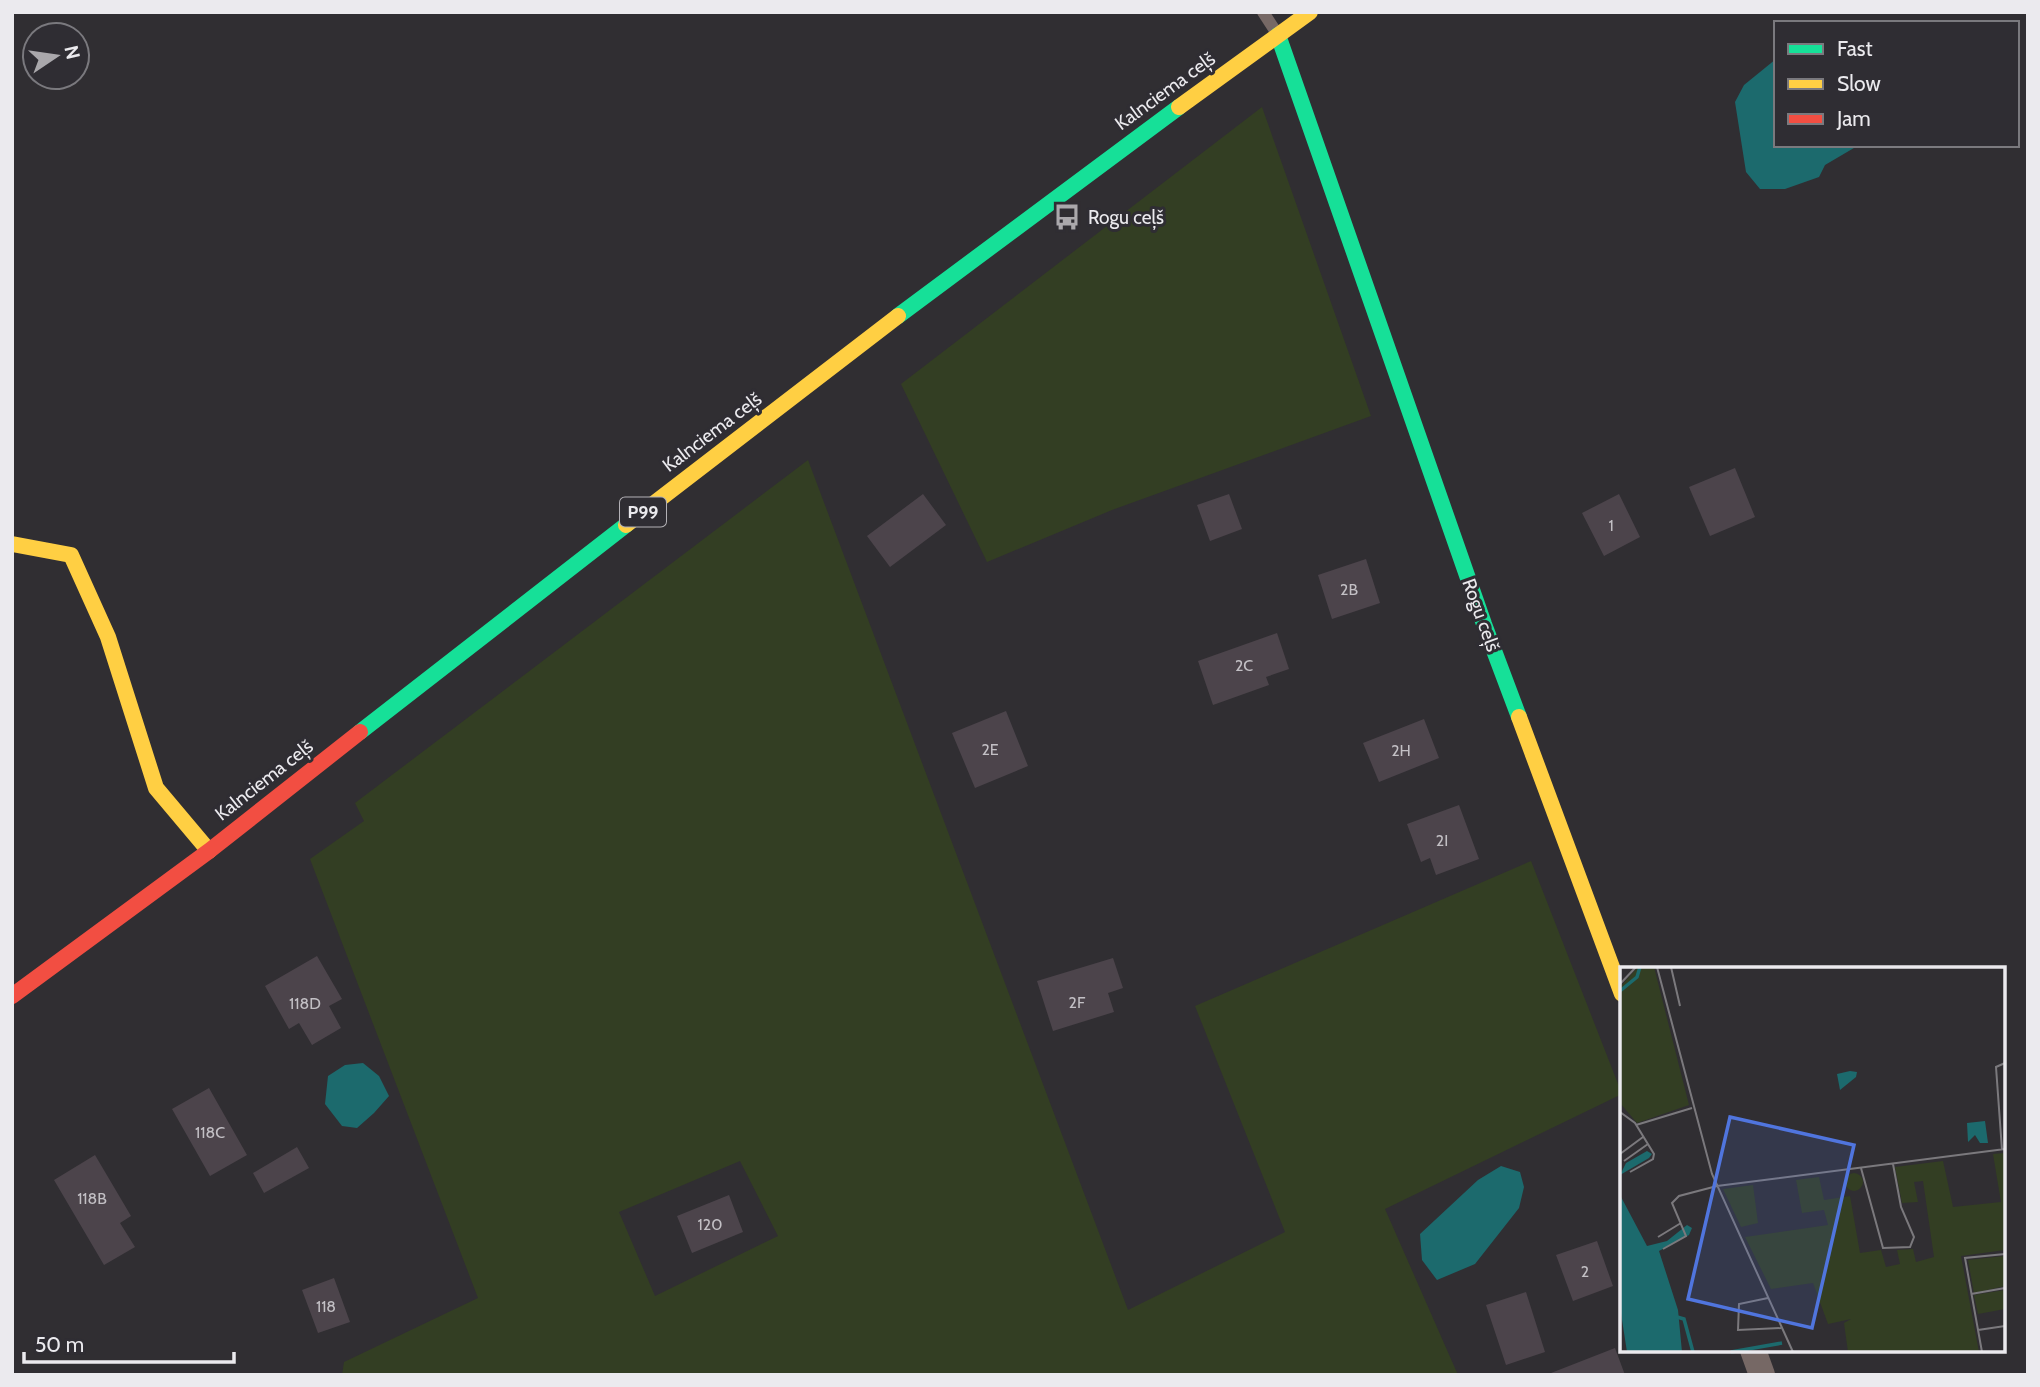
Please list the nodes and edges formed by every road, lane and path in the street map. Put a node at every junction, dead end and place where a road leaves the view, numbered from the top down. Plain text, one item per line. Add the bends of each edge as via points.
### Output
1 (1263, 12) edge
2 (1310, 12) edge
3 (1278, 35) junction
4 (12, 544) edge
5 (209, 851) junction
6 (1620, 990) edge
7 (12, 996) edge
8 (1753, 1352) edge
9 (1762, 1375) edge

1 - 3 lane
2 - 3 main road, Kalnciema ceļš / P99
3 - 5 main road, Kalnciema ceļš / P99 via 878,331
3 - 6 main road, Rogu ceļš via 1479,611
4 - 5 main road via 71,555 108,637 156,788
5 - 7 main road, Kalnciema ceļš / P99
8 - 9 street

